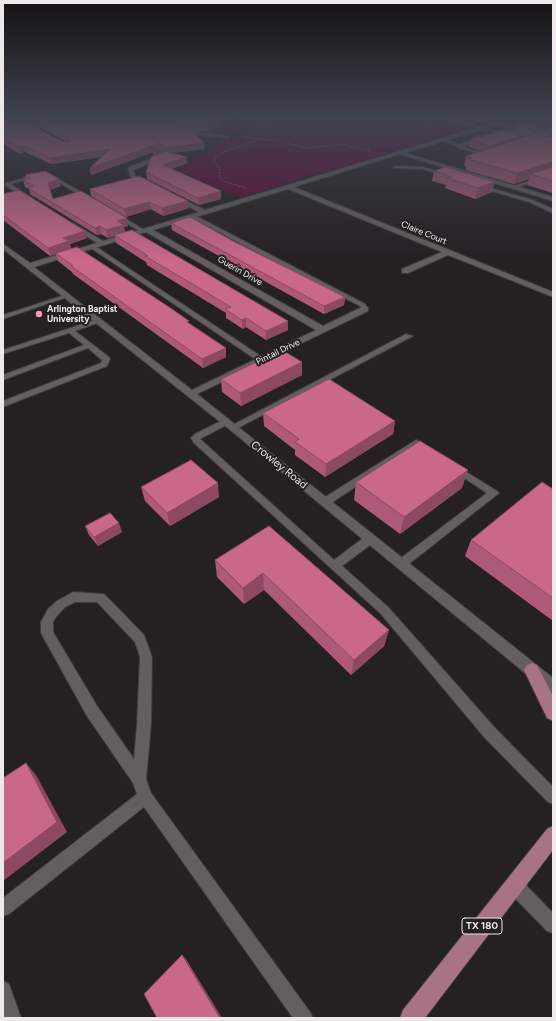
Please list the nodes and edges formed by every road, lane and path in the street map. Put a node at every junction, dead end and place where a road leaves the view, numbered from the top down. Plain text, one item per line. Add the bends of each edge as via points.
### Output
1 (137, 166) edge
2 (218, 166) edge
3 (359, 166) edge
4 (443, 166) edge
5 (396, 167) dead end
6 (553, 174) edge
7 (451, 176) edge
8 (477, 176) junction
9 (465, 181) edge
10 (472, 183) edge
11 (7, 184) joint
12 (153, 186) edge
13 (289, 187) junction
14 (513, 187) junction
15 (249, 190) dead end
16 (166, 193) edge
17 (553, 199) edge
18 (97, 203) edge
19 (39, 204) edge
20 (110, 211) edge
21 (553, 211) edge
22 (205, 213) junction
23 (192, 216) junction
24 (64, 220) edge
25 (145, 231) junction
26 (103, 244) junction
27 (3, 246) edge
28 (93, 247) junction
29 (448, 252) junction
30 (29, 266) junction
31 (405, 271) dead end
32 (553, 295) edge
33 (66, 296) junction
34 (365, 308) joint
35 (3, 317) edge
36 (98, 321) junction
37 (70, 330) junction
38 (323, 330) junction
39 (409, 336) dead end
40 (90, 345) junction
41 (3, 352) edge
42 (262, 359) junction
43 (3, 378) edge
44 (190, 394) junction
45 (3, 404) edge
46 (229, 424) junction
47 (422, 448) edge
48 (448, 464) edge
49 (325, 502) junction
50 (370, 539) junction
51 (401, 564) junction
52 (334, 566) junction
53 (532, 670) junction
54 (553, 687) edge
55 (553, 713) edge
56 (139, 779) junction
57 (145, 797) junction
58 (553, 797) edge
59 (553, 835) edge
60 (514, 885) junction
61 (3, 908) edge
62 (553, 925) edge
63 (3, 990) edge
64 (12, 1018) edge
65 (304, 1018) edge
66 (411, 1018) edge

1 - 12 street via 130,170 133,176
2 - 15 path via 220,168 218,177 223,181
3 - 13 street
4 - 8 street
5 - 7 lane via 423,168
6 - 14 lane
8 - 9 lane
8 - 14 street
10 - 21 lane via 531,201
11 - 18 lane via 48,174
11 - 19 street
13 - 22 street
13 - 29 street, Claire Court
14 - 17 street
16 - 22 street
20 - 25 lane
22 - 23 street
23 - 25 street
23 - 34 lane
24 - 26 street
25 - 26 street
25 - 38 street, Guerin Drive
26 - 28 street
27 - 30 street, Crowley Road
28 - 30 street
28 - 42 lane
29 - 31 street
29 - 32 street, Claire Court
30 - 33 street, Crowley Road
33 - 35 lane
33 - 36 street, Crowley Road
34 - 38 street, Pintail Drive
36 - 37 lane
36 - 44 street, Crowley Road
37 - 40 lane
37 - 41 lane
38 - 42 street, Pintail Drive
39 - 46 lane
40 - 43 lane
40 - 45 lane via 106,359 104,364
42 - 44 street, Pintail Drive
44 - 46 street, Crowley Road
46 - 49 street, Crowley Road
46 - 52 lane via 198,436 195,438 196,441
47 - 49 lane via 416,443
48 - 51 lane via 494,493
49 - 50 street, Crowley Road
50 - 51 street, Crowley Road
50 - 52 lane
51 - 53 street, Crowley Road
52 - 58 lane via 385,611 490,733
53 - 54 street, Crowley Road
53 - 55 main road
56 - 56 lane via 146,657 140,639 100,597 73,597 52,613 47,622 47,633 92,711
56 - 57 lane
57 - 61 lane
57 - 65 lane
59 - 60 main road, TX 180
60 - 62 lane
60 - 66 main road, TX 180
63 - 64 lane

